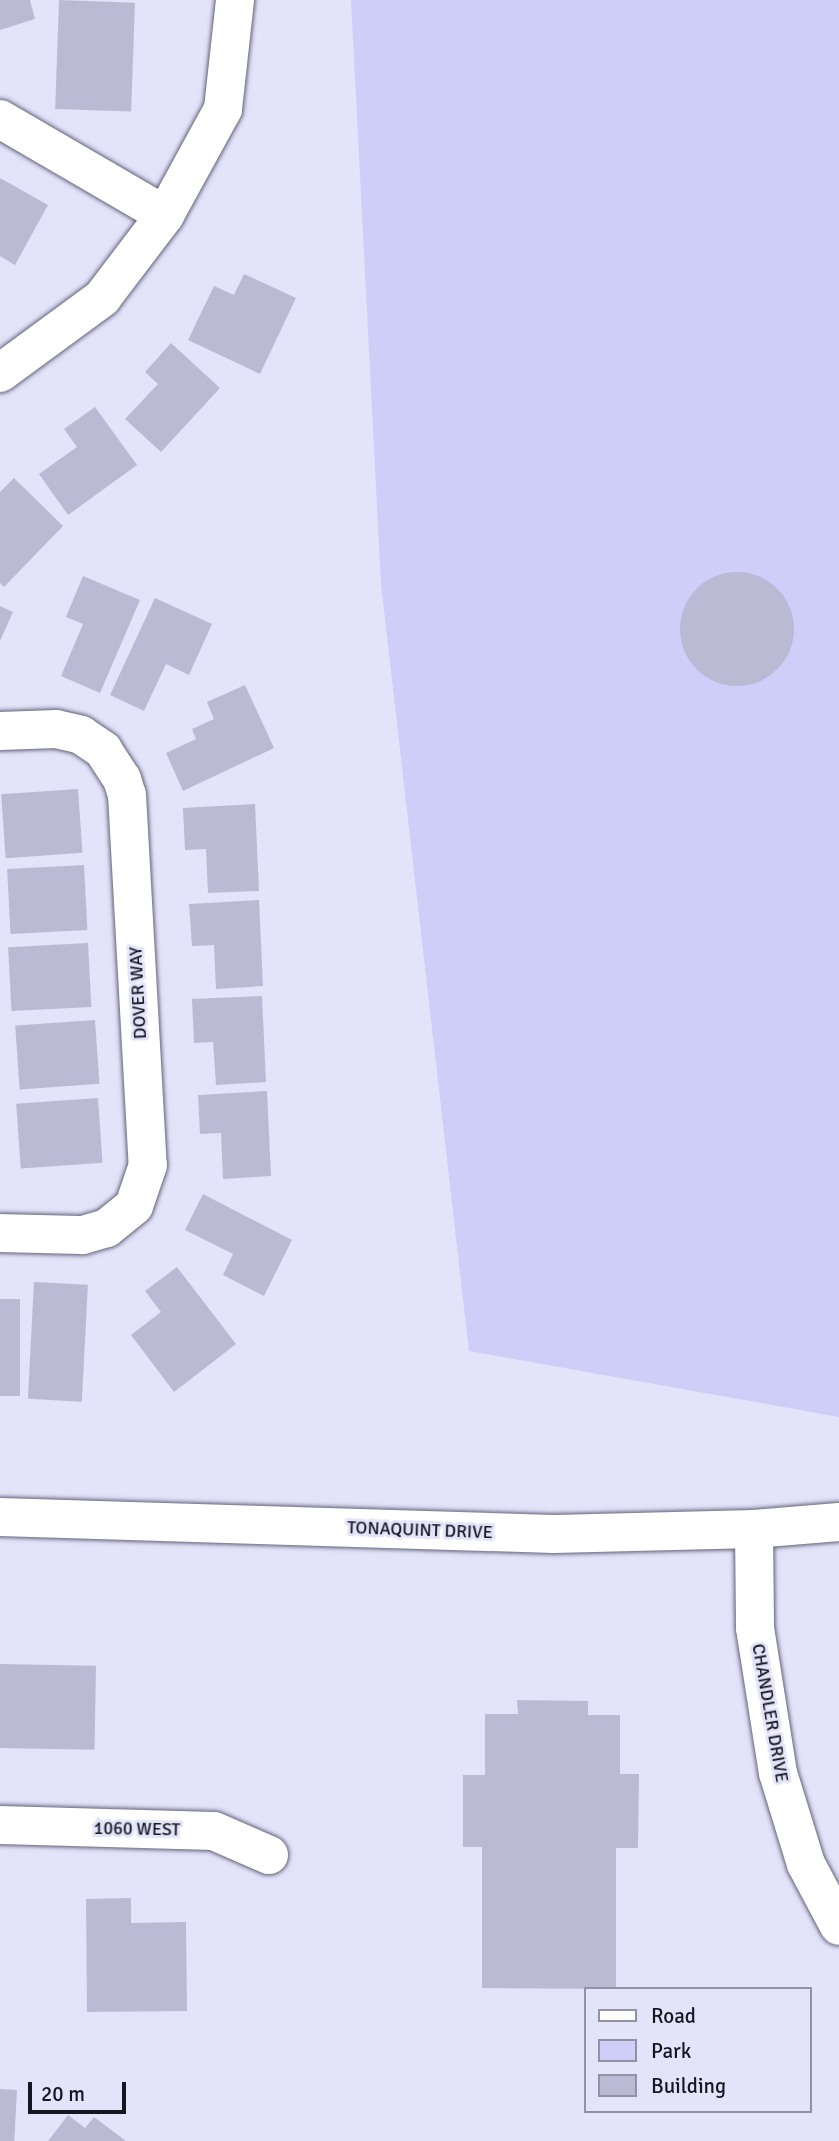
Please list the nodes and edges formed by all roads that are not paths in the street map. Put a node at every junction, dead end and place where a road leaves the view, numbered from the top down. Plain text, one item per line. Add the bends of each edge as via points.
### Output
1 (235, 0) edge
2 (0, 120) edge
3 (165, 215) junction
4 (0, 373) edge
5 (0, 731) edge
6 (0, 1233) edge
7 (0, 1517) edge
8 (839, 1522) edge
9 (754, 1530) junction
10 (0, 1825) edge
11 (269, 1855) dead end
12 (839, 1926) edge

1 - 3 street via 223,109
2 - 3 street
3 - 4 street via 102,299
5 - 6 street, DOVER WAY via 56,729 81,735 103,750 122,779 148,1165 134,1206 107,1228 82,1235
7 - 9 street, TONAQUINT DRIVE via 554,1534
8 - 9 street, TONAQUINT DRIVE
9 - 12 street, CHANDLER DRIVE via 755,1628 778,1773 806,1864
10 - 11 street, 1060 WEST via 214,1831

